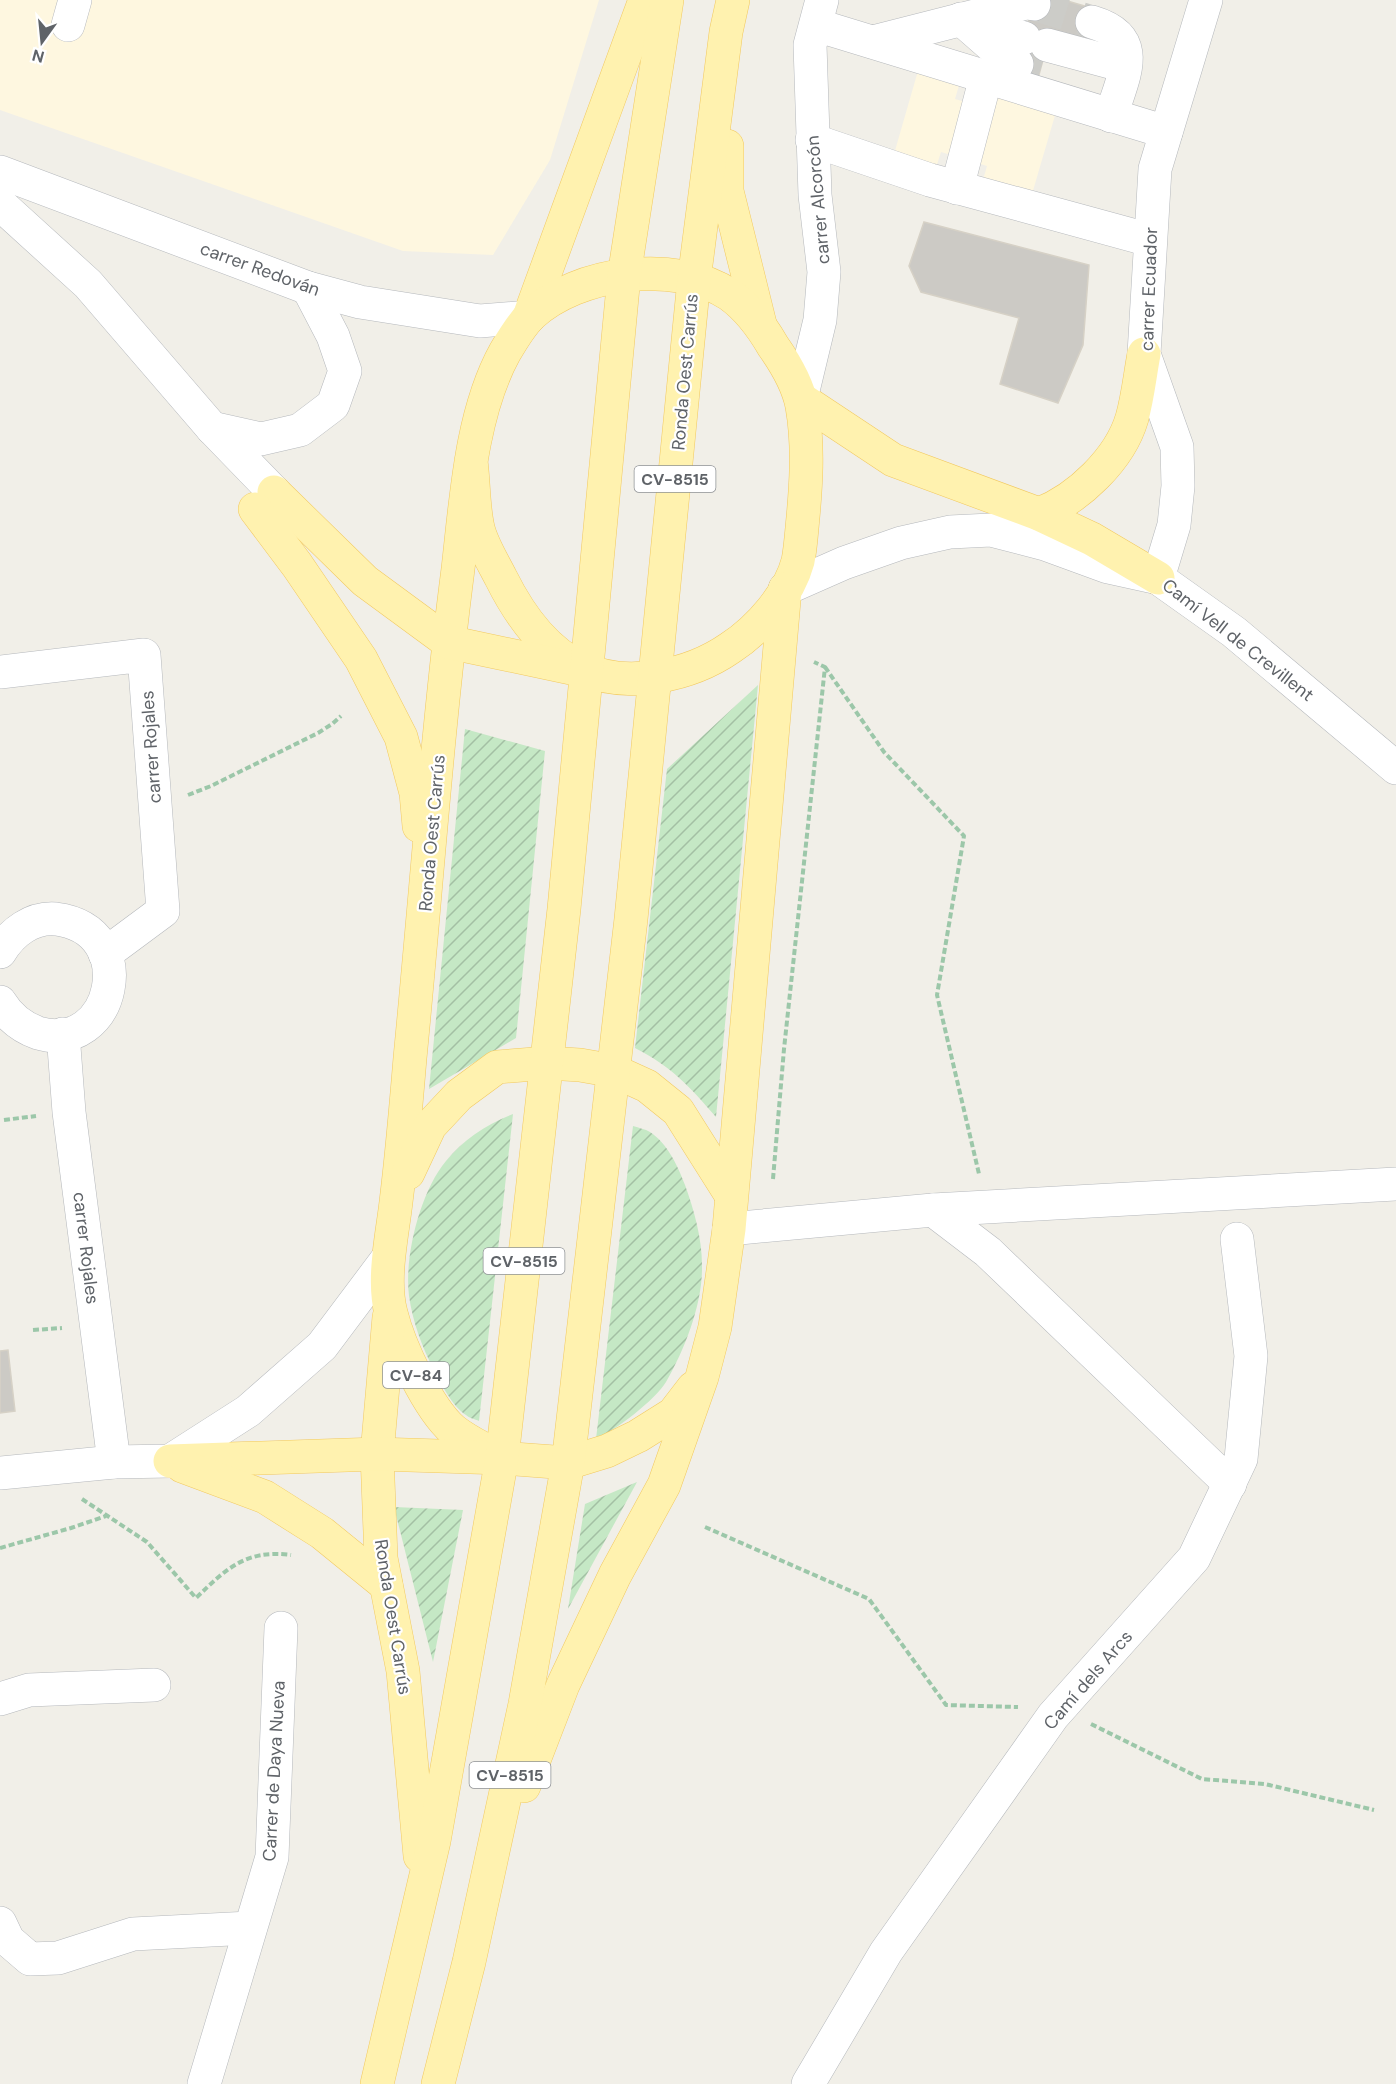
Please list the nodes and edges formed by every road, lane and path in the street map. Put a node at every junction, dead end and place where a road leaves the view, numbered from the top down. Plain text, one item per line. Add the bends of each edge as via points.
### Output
1 (645, 0) edge
2 (667, 0) edge
3 (733, 0) edge
4 (1206, 0) edge
5 (1034, 4) dead end
6 (819, 12) edge
7 (961, 19) junction
8 (1092, 22) tunnel mouth
9 (726, 32) junction
10 (873, 42) junction
11 (986, 77) junction
12 (1118, 92) junction
13 (1166, 132) junction
14 (812, 140) junction
15 (0, 172) edge
16 (957, 188) junction
17 (0, 204) edge
18 (1150, 240) junction
19 (624, 276) junction
20 (694, 280) junction
21 (88, 284) junction
22 (308, 288) junction
23 (529, 317) junction
24 (761, 326) junction
25 (1144, 354) junction
26 (801, 399) junction
27 (212, 428) junction
28 (471, 461) junction
29 (265, 501) junction
30 (1039, 514) junction
31 (1158, 578) junction
32 (785, 589) junction
33 (448, 642) junction
34 (814, 662) dead end
35 (825, 667) junction
36 (586, 671) junction
37 (0, 672) edge
38 (655, 678) junction
39 (341, 716) dead end
40 (1396, 768) edge
41 (155, 806) junction
42 (426, 900) junction
43 (0, 952) edge
44 (105, 954) junction
45 (0, 1002) edge
46 (63, 1034) junction
47 (547, 1064) junction
48 (614, 1071) junction
49 (773, 1179) dead end
50 (981, 1184) dead end
51 (1396, 1184) edge
52 (731, 1195) junction
53 (396, 1205) junction
54 (933, 1210) junction
55 (729, 1229) junction
56 (1237, 1239) dead end
57 (388, 1258) junction
58 (389, 1309) junction
59 (702, 1377) junction
60 (377, 1454) junction
61 (502, 1458) junction
62 (170, 1461) junction
63 (114, 1462) junction
64 (568, 1463) junction
65 (0, 1473) edge
66 (1230, 1484) junction
67 (80, 1498) dead end
68 (106, 1516) junction
69 (705, 1527) dead end
70 (0, 1548) edge
71 (299, 1557) dead end
72 (386, 1585) junction
73 (281, 1628) dead end
74 (154, 1685) dead end
75 (0, 1699) edge
76 (1060, 1708) junction
77 (1374, 1810) dead end
78 (488, 1878) junction
79 (423, 1888) junction
80 (0, 1923) edge
81 (250, 1928) junction
82 (204, 2084) edge
83 (377, 2084) edge
84 (438, 2084) edge
85 (808, 2084) edge

1 - 23 main road, Ronda Oest Carrús
2 - 19 main road, Ronda Oest Carrús / CV-8515
3 - 9 main road, Ronda Oest Carrús / CV-8515
4 - 13 street, carrer Ecuador
5 - 7 street
6 - 10 street
6 - 14 street, carrer Alcorcón via 810,45
7 - 10 street
7 - 12 street via 1009,61 1032,54
8 - 12 street via 1108,27 1121,38 1126,51
9 - 20 main road, Ronda Oest Carrús / CV-8515
9 - 24 main road, Ronda Oest Carrús via 727,190
10 - 11 street
11 - 12 street
11 - 16 street
12 - 13 street
13 - 18 street, carrer Ecuador via 1155,169
14 - 16 street
14 - 26 street, carrer Alcorcón via 824,272 820,320
15 - 22 street, carrer Redován
16 - 18 street
17 - 21 street
18 - 25 street, carrer Ecuador
19 - 20 main road, Ronda Oest Carrús via 666,274
19 - 23 main road, Ronda Oest Carrús via 596,280 562,294
19 - 36 main road, Ronda Oest Carrús / CV-8515
20 - 24 main road, Ronda Oest Carrús via 731,296
20 - 38 main road, Ronda Oest Carrús / CV-8515
21 - 27 street
21 - 29 street
22 - 23 street, carrer Redován via 360,303 480,321
22 - 27 street via 333,336 345,371 333,405 300,430 261,439
23 - 28 main road, Ronda Oest Carrús via 506,351 487,391
24 - 26 main road, Ronda Oest Carrús
25 - 30 main road via 1132,419 1116,453 1082,488 1058,507
25 - 31 street, carrer Ecuador via 1176,447 1174,525
26 - 30 main road via 893,460
26 - 32 main road, Ronda Oest Carrús via 807,473 803,521 797,564
27 - 29 street
28 - 33 main road, Ronda Oest Carrús
28 - 36 main road, Ronda Oest Carrús via 479,530 519,612 546,642
29 - 33 main road
29 - 42 main road via 297,565 361,659 401,737 416,793
30 - 31 main road via 1092,539
31 - 32 street, Camí Vell de Crevillent via 1108,567 991,530 950,532 902,543
31 - 40 street, Camí Vell de Crevillent via 1234,632
32 - 38 main road, Ronda Oest Carrús via 774,607 739,643 716,657
32 - 52 main road, Ronda Oest Carrús
33 - 36 main road
33 - 42 main road, Ronda Oest Carrús
34 - 35 path
35 - 49 path
35 - 50 path via 884,752 964,836 937,994
36 - 38 main road, Ronda Oest Carrús
36 - 47 main road, Ronda Oest Carrús / CV-8515
37 - 41 street, carrer Rojales via 144,655
38 - 48 main road, Ronda Oest Carrús / CV-8515
39 - 41 path via 318,733 211,786
41 - 44 street, carrer Rojales via 163,911
42 - 53 main road, Ronda Oest Carrús
43 - 44 street via 12,934 49,919 69,921 87,930
44 - 46 street via 111,982 106,1001 81,1028
45 - 46 street via 12,1019 27,1029 45,1035
46 - 63 street, carrer Rojales via 69,1112
47 - 48 main road, Ronda Oest Carrús
47 - 53 main road, Ronda Oest Carrús via 497,1067 459,1095 430,1126
47 - 61 main road, Ronda Oest Carrús / CV-8515
48 - 52 main road, Ronda Oest Carrús via 646,1086 678,1110
48 - 64 main road, Ronda Oest Carrús / CV-8515
51 - 54 street
52 - 55 main road, Ronda Oest Carrús
53 - 57 main road, Ronda Oest Carrús / CV-84
54 - 55 street
54 - 66 street via 988,1252
55 - 59 main road, Ronda Oest Carrús via 715,1327
56 - 66 street, Camí dels Arcs via 1251,1356 1241,1459
57 - 58 main road, Ronda Oest Carrús / CV-84
57 - 62 street via 322,1346 248,1411
58 - 60 main road, Ronda Oest Carrús
58 - 61 main road, Ronda Oest Carrús / CV-84 via 424,1392 449,1427
59 - 64 main road, Ronda Oest Carrús via 673,1413 638,1436
59 - 78 main road, Ronda Oest Carrús via 664,1485 615,1575 563,1685
60 - 61 main road
60 - 62 main road
60 - 72 main road, Ronda Oest Carrús via 381,1558
61 - 64 main road, Ronda Oest Carrús
61 - 79 main road, Ronda Oest Carrús / CV-8515
62 - 63 street
62 - 72 main road via 265,1497 322,1533
63 - 65 street
64 - 78 main road, Ronda Oest Carrús / CV-8515 via 525,1704
66 - 76 street, Camí dels Arcs via 1194,1558
67 - 68 path
68 - 70 path
68 - 71 path via 147,1542 196,1598 225,1570 256,1556 270,1553
69 - 76 path via 869,1599 946,1705
72 - 79 main road, Ronda Oest Carrús via 403,1671
73 - 81 street, Carrer de Daya Nueva via 272,1857
74 - 75 street via 29,1690
76 - 77 path via 1202,1779 1265,1784
76 - 85 street, Camí dels Arcs via 886,1952
78 - 84 main road, Ronda Oest Carrús / CV-8515
79 - 83 main road, Ronda Oest Carrús / CV-8515
80 - 81 street via 8,1940 30,1959 57,1958 133,1934
81 - 82 street, Carrer de Daya Nueva

